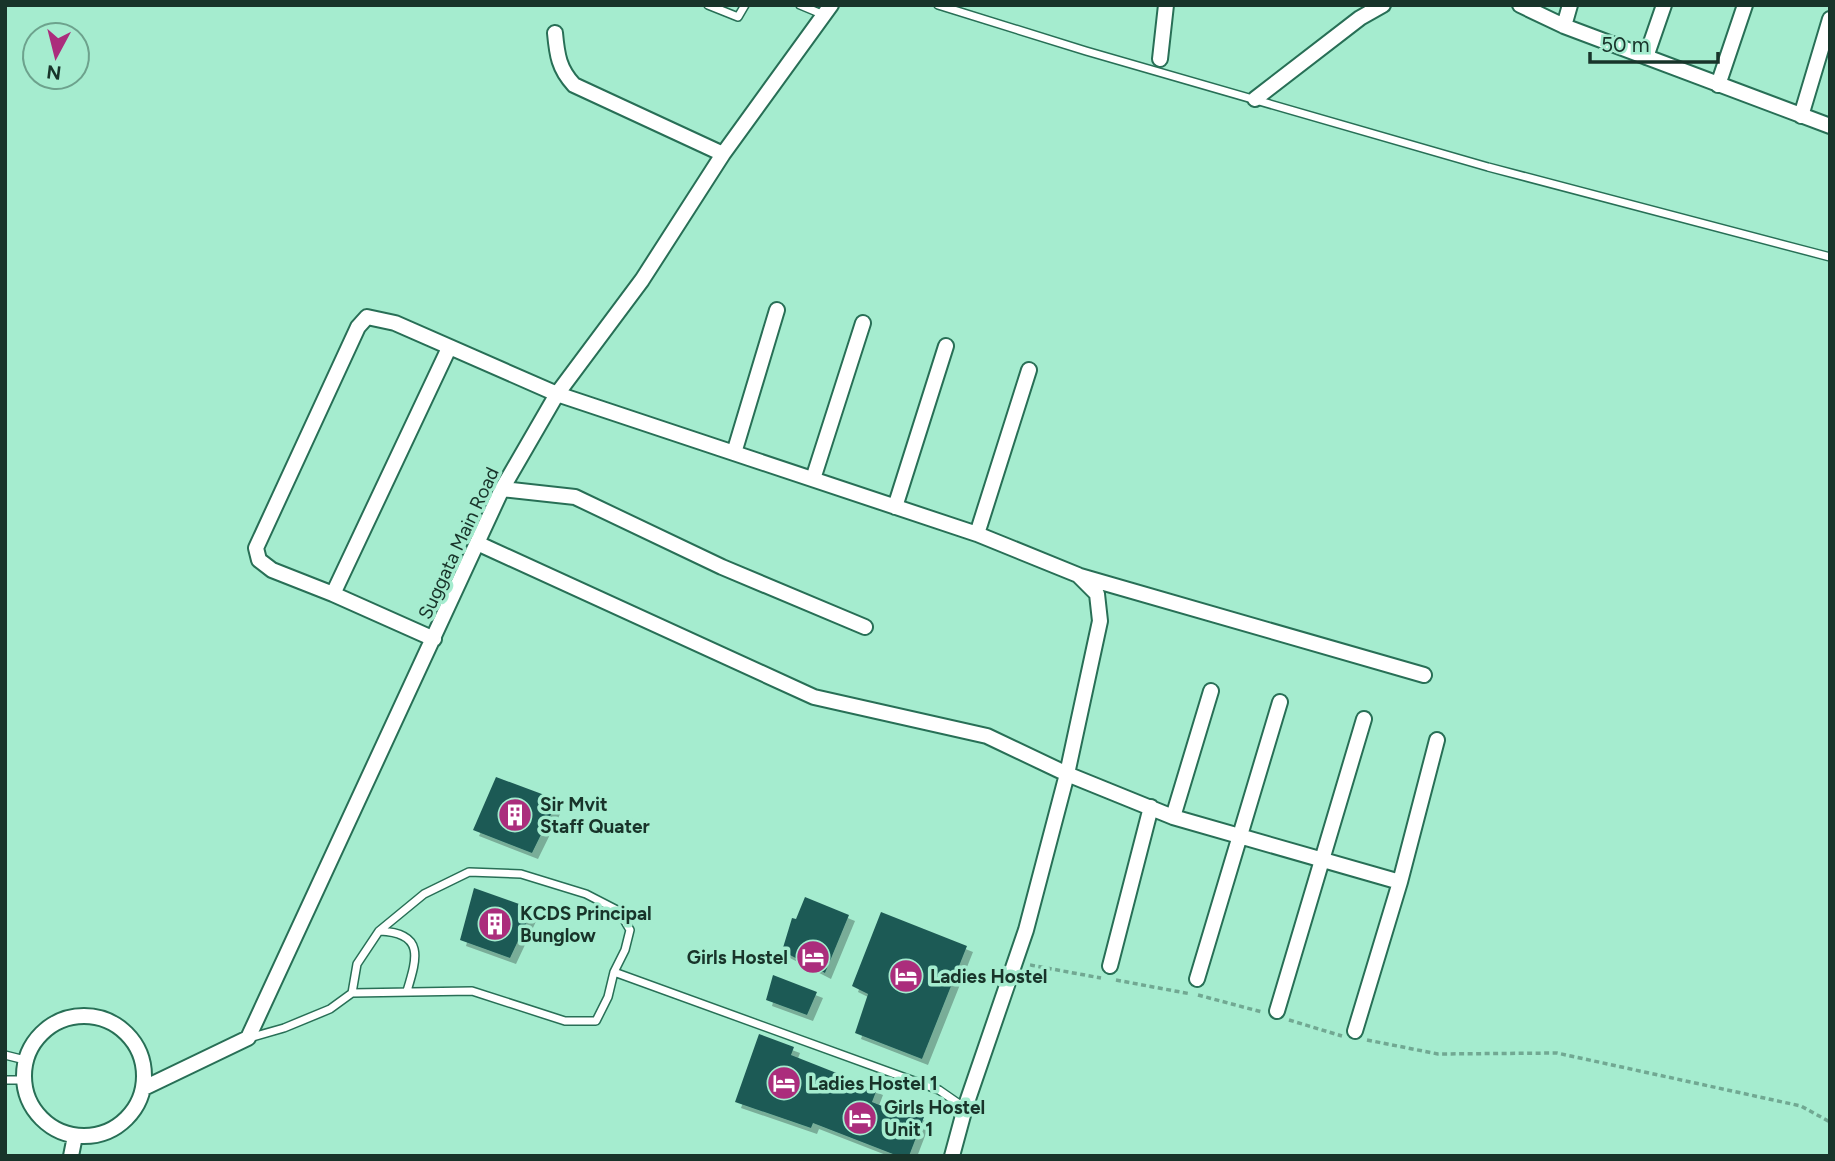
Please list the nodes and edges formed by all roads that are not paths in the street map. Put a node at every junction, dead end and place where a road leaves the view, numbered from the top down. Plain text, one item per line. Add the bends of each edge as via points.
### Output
1 (708, 5) edge
2 (745, 5) edge
3 (800, 5) edge
4 (938, 5) edge
5 (1166, 5) edge
6 (1382, 5) edge
7 (1520, 5) edge
8 (1570, 5) edge
9 (1664, 5) edge
10 (1745, 5) edge
11 (827, 10) edge
12 (1830, 19) edge
13 (1564, 26) junction
14 (555, 33) dead end
15 (1646, 57) junction
16 (1160, 59) dead end
17 (1718, 85) junction
18 (1255, 99) junction
19 (1801, 116) junction
20 (1830, 126) edge
21 (723, 154) junction
22 (1830, 257) edge
23 (777, 310) dead end
24 (863, 323) dead end
25 (946, 346) dead end
26 (449, 348) junction
27 (1029, 370) dead end
28 (556, 394) junction
29 (734, 453) junction
30 (813, 479) junction
31 (502, 489) junction
32 (895, 507) junction
33 (977, 534) junction
34 (477, 543) junction
35 (1078, 575) junction
36 (333, 594) junction
37 (865, 627) dead end
38 (434, 639) junction
39 (1424, 675) dead end
40 (1211, 691) dead end
41 (1280, 702) dead end
42 (1364, 719) dead end
43 (1437, 740) dead end
44 (1067, 774) junction
45 (1151, 807) junction
46 (1172, 817) junction
47 (1241, 835) junction
48 (1322, 858) junction
49 (1400, 882) junction
50 (379, 931) junction
51 (1110, 966) dead end
52 (614, 972) junction
53 (1197, 979) dead end
54 (407, 991) junction
55 (352, 993) junction
56 (1274, 1014) road end
57 (1351, 1035) road end
58 (248, 1038) junction
59 (5, 1055) edge
60 (25, 1060) junction
61 (5, 1080) edge
62 (23, 1080) junction
63 (144, 1088) junction
64 (965, 1108) junction
65 (75, 1136) junction
66 (71, 1156) edge
67 (952, 1156) edge

1 - 2 lane via 738,17
3 - 11 lane
4 - 18 lane
5 - 16 street
6 - 18 street
7 - 13 street
8 - 13 street
9 - 15 street
10 - 17 street
11 - 21 street, Suggata Main Road
12 - 19 street
13 - 15 street
14 - 21 street via 557,59 574,85
15 - 17 street
17 - 19 street
18 - 22 lane via 1488,167
19 - 20 street
21 - 28 street, Suggata Main Road via 642,281
23 - 29 street
24 - 30 street
25 - 32 street
26 - 28 street
26 - 36 street
26 - 36 street via 382,318 367,317 358,327 256,548 259,560 272,570
27 - 33 street
28 - 29 street
28 - 31 street, Suggata Main Road
29 - 30 street
30 - 32 street
31 - 34 street, Suggata Main Road
31 - 37 street via 575,497 722,567
32 - 33 street
33 - 35 street
34 - 38 street, Suggata Main Road
34 - 44 street via 814,697 987,736
35 - 39 street
35 - 44 street via 1097,594 1100,621
36 - 38 street
38 - 58 street, Suggata Main Road
40 - 46 street
41 - 47 street
42 - 48 street
43 - 49 street
44 - 45 street
44 - 64 street via 1026,930
45 - 46 street
45 - 51 street
46 - 47 street
47 - 48 street
47 - 53 street
48 - 49 street
48 - 56 street
49 - 57 street
50 - 52 lane via 424,894 469,872 521,874 586,894 619,911 630,930
50 - 54 lane via 399,932 410,940 417,961
50 - 55 lane via 357,964
52 - 54 lane via 596,1021 565,1021 472,991
52 - 64 lane via 939,1090
54 - 55 lane
55 - 58 lane via 330,1009
58 - 63 street
59 - 60 lane
60 - 62 street
60 - 63 street via 48,1026 67,1017 88,1015 108,1020 138,1047
61 - 62 lane
62 - 65 street via 27,1100 39,1117
63 - 65 street via 132,1112 111,1130
64 - 67 street
65 - 66 street

